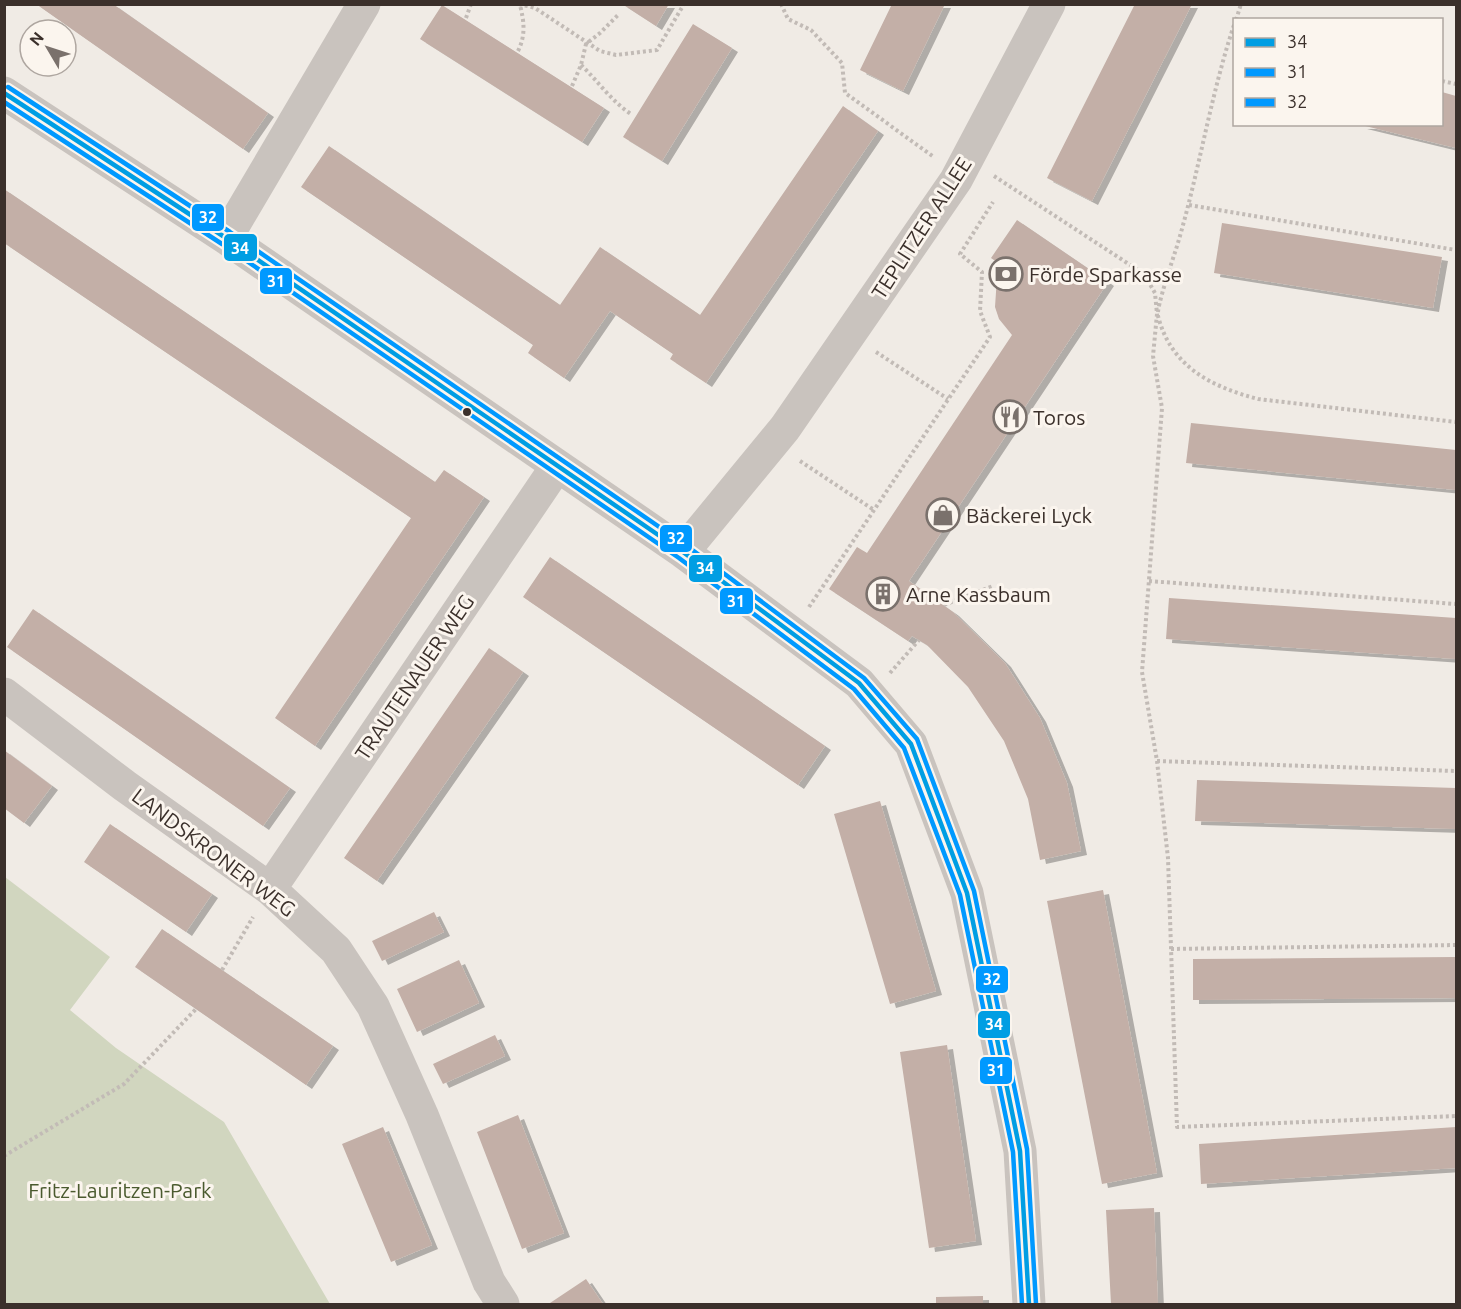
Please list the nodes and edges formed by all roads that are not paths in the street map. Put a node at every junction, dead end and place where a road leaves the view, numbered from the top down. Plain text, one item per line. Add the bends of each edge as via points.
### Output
1 (364, 4) edge
2 (1048, 4) edge
3 (4, 93) edge
4 (226, 238) junction
5 (557, 466) junction
6 (683, 552) junction
7 (4, 694) edge
8 (270, 889) junction
9 (503, 1305) edge
10 (1029, 1305) edge

1 - 4 street
2 - 6 street, TEPLITZER ALLEE via 963,167 773,443
3 - 4 street
4 - 5 street
5 - 6 street
5 - 8 street, TRAUTENAUER WEG
6 - 10 street via 858,683 911,744 967,893 1020,1151
7 - 8 street, LANDSKRONER WEG
8 - 9 street, LANDSKRONER WEG via 336,950 373,1006 489,1282

